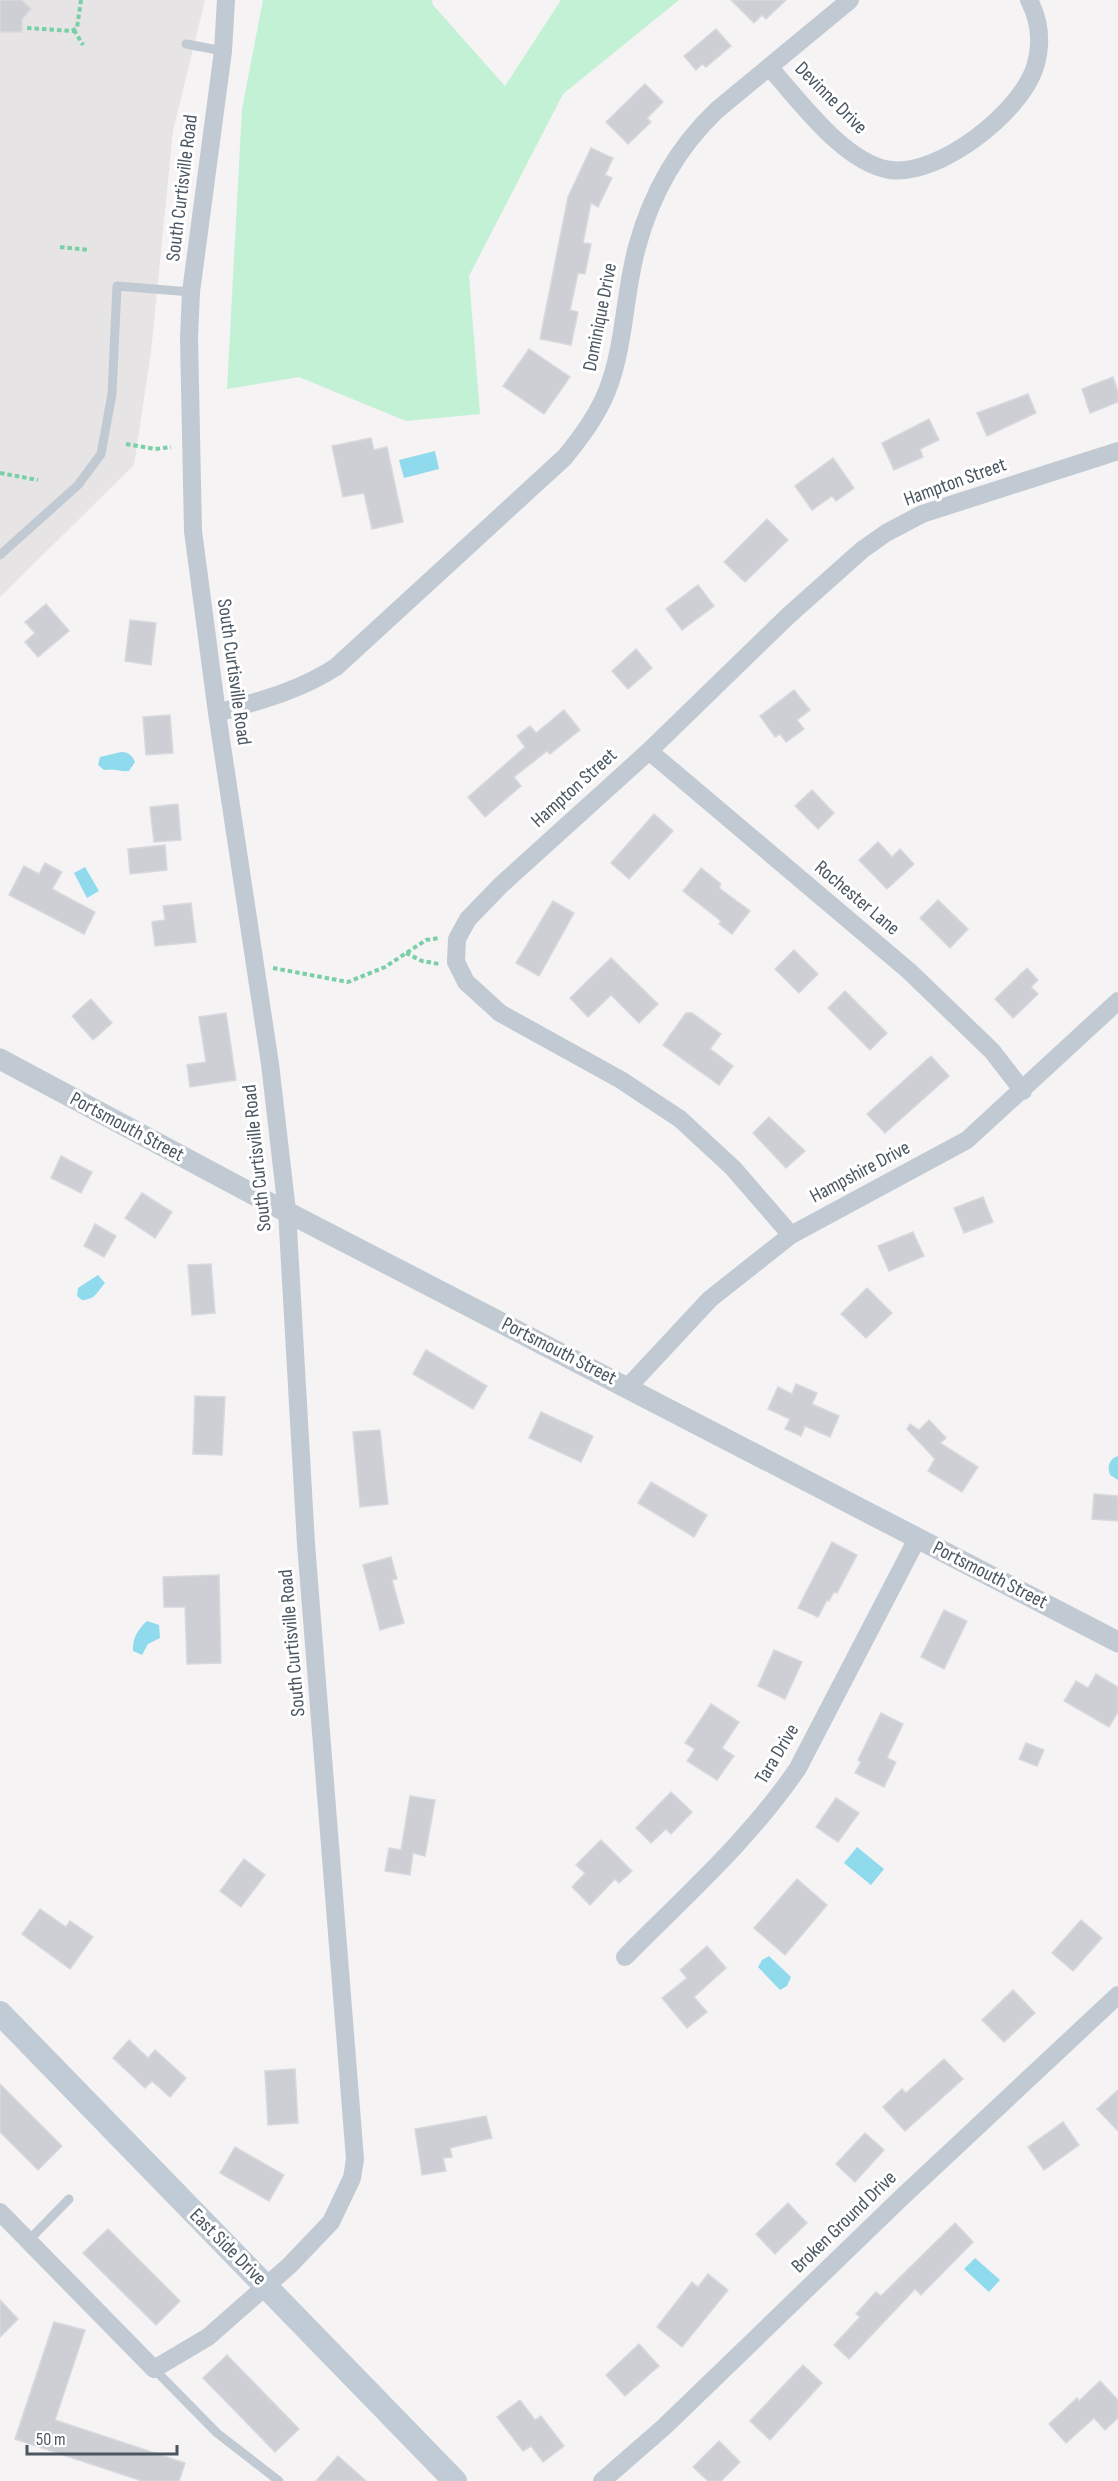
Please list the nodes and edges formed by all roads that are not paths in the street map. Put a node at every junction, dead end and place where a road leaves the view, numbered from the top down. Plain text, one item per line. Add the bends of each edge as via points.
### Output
1 (226, 0) edge
2 (850, 0) edge
3 (1029, 0) edge
4 (186, 44) dead end
5 (223, 51) junction
6 (770, 68) junction
7 (191, 292) junction
8 (1118, 451) edge
9 (0, 555) edge
10 (217, 713) junction
11 (649, 751) junction
12 (1118, 1001) edge
13 (0, 1059) edge
14 (1023, 1091) junction
15 (287, 1211) junction
16 (791, 1235) junction
17 (628, 1387) junction
18 (917, 1539) junction
19 (1118, 1642) edge
20 (625, 1957) dead end
21 (1118, 1995) edge
22 (0, 2013) edge
23 (69, 2199) dead end
24 (0, 2212) edge
25 (28, 2241) junction
26 (267, 2286) junction
27 (154, 2369) junction
28 (279, 2481) edge
29 (455, 2481) edge
30 (602, 2481) edge

1 - 5 street, South Curtisville Road
2 - 6 street, Dominique Drive
3 - 6 street, Devinne Drive via 1039,31 1039,53 1027,85 1009,108 963,149 916,170 890,170 843,146
4 - 5 lane
5 - 7 street, South Curtisville Road
6 - 10 street, Dominique Drive via 699,127 661,184 637,247 607,391 582,436 565,457 336,667 293,691
7 - 9 lane via 117,286 112,394 101,454 78,485
7 - 10 street, South Curtisville Road via 193,531
8 - 11 street, Hampton Street via 922,514 886,533 788,616
10 - 15 street, South Curtisville Road via 270,1064
11 - 14 street, Rochester Lane via 909,971 992,1051
11 - 16 street, Hampton Street via 468,919 457,939 456,962 466,982 500,1013 621,1080 680,1119 733,1168
12 - 14 street, Hampshire Drive
13 - 15 street, Portsmouth Street
14 - 16 street, Hampshire Drive via 967,1140
15 - 17 street, Portsmouth Street
15 - 26 street, South Curtisville Road via 306,1544 355,2159 352,2178 331,2222
16 - 17 street, Hampshire Drive via 711,1299
17 - 18 street, Portsmouth Street
18 - 19 street, Portsmouth Street
18 - 20 street, Tara Drive via 782,1792 739,1844
21 - 30 street, Broken Ground Drive via 664,2427
22 - 26 main road, East Side Drive
23 - 25 lane
24 - 25 street
25 - 27 street
26 - 27 street, South Curtisville Road via 208,2337
26 - 29 main road, East Side Drive
27 - 28 lane via 195,2414

